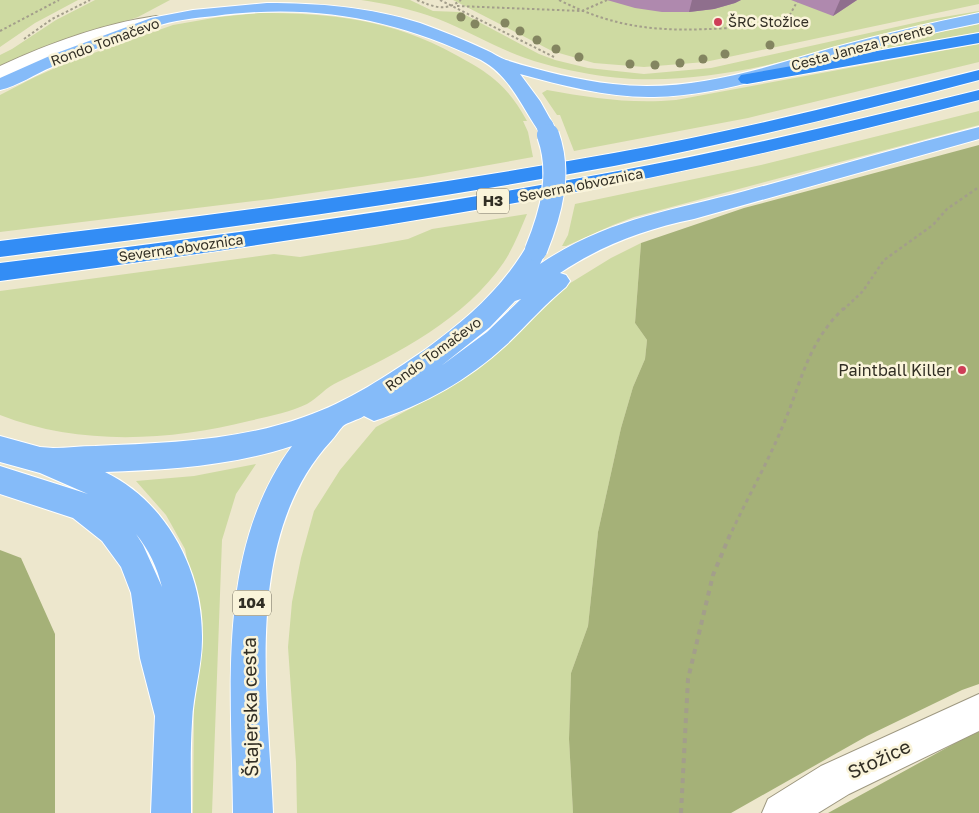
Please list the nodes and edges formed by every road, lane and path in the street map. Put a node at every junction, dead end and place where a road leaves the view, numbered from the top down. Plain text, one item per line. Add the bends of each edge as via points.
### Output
1 (59, 0) edge
2 (90, 0) edge
3 (190, 0) edge
4 (288, 0) edge
5 (342, 0) edge
6 (417, 0) edge
7 (440, 0) edge
8 (461, 0) edge
9 (559, 0) edge
10 (607, 0) edge
11 (798, 0) edge
12 (454, 6) junction
13 (318, 7) junction
14 (582, 11) junction
15 (979, 18) edge
16 (156, 21) junction
17 (0, 31) edge
18 (979, 38) edge
19 (20, 41) dead end
20 (555, 57) dead end
21 (498, 63) junction
22 (0, 73) edge
23 (979, 75) edge
24 (747, 78) junction
25 (0, 85) edge
26 (979, 95) edge
27 (979, 134) edge
28 (979, 187) edge
29 (694, 212) junction
30 (0, 249) edge
31 (0, 272) edge
32 (500, 302) junction
33 (338, 416) junction
34 (0, 449) edge
35 (42, 460) junction
36 (0, 480) edge
37 (979, 712) edge
38 (173, 721) junction
39 (171, 813) edge
40 (253, 813) edge
41 (681, 813) edge
42 (782, 813) edge

1 - 17 path
2 - 19 path via 60,14
3 - 16 main road
4 - 13 main road
5 - 21 main road via 389,8 440,23 486,47
6 - 12 path via 439,10
7 - 12 path
8 - 12 path
9 - 14 path
10 - 14 path
11 - 14 path via 786,22 772,25 653,29 614,22
12 - 14 path
12 - 20 path
13 - 16 main road, Rondo Tomačevo via 228,10
13 - 21 main road, Rondo Tomačevo via 411,24
15 - 24 main road, Cesta Janeza Porente via 904,34
16 - 22 street via 121,26 83,38
16 - 25 main road, Rondo Tomačevo via 63,56
18 - 24 highway
21 - 24 main road, Cesta Janeza Porente via 575,84 623,91 688,89
21 - 32 main road, Rondo Tomačevo, bridge via 525,92 545,126 554,159 554,199 545,229 517,283
23 - 30 highway, Severna obvoznica / H3 via 742,134 590,163 322,207
26 - 31 highway, Severna obvoznica / H3 via 793,142 587,185 384,220
27 - 29 main road
28 - 41 path via 884,260 863,291 836,316 811,351 784,424 713,575 688,679
29 - 32 main road via 658,219 612,234 587,246
29 - 33 main road via 643,233 583,264 552,285 476,355 435,383 382,407
32 - 33 main road, Rondo Tomačevo via 419,368
33 - 35 main road, Rondo Tomačevo via 272,439 187,454 135,459
33 - 40 main road, Štajerska cesta / 104 via 317,435 290,476 273,512 259,563 248,628
34 - 35 main road, Rondo Tomačevo
35 - 38 main road via 106,488 130,504 149,524 166,551 175,573 185,638
36 - 38 main road via 82,506 123,542 148,593 158,658
37 - 42 street, Stožice via 835,780
38 - 39 main road

